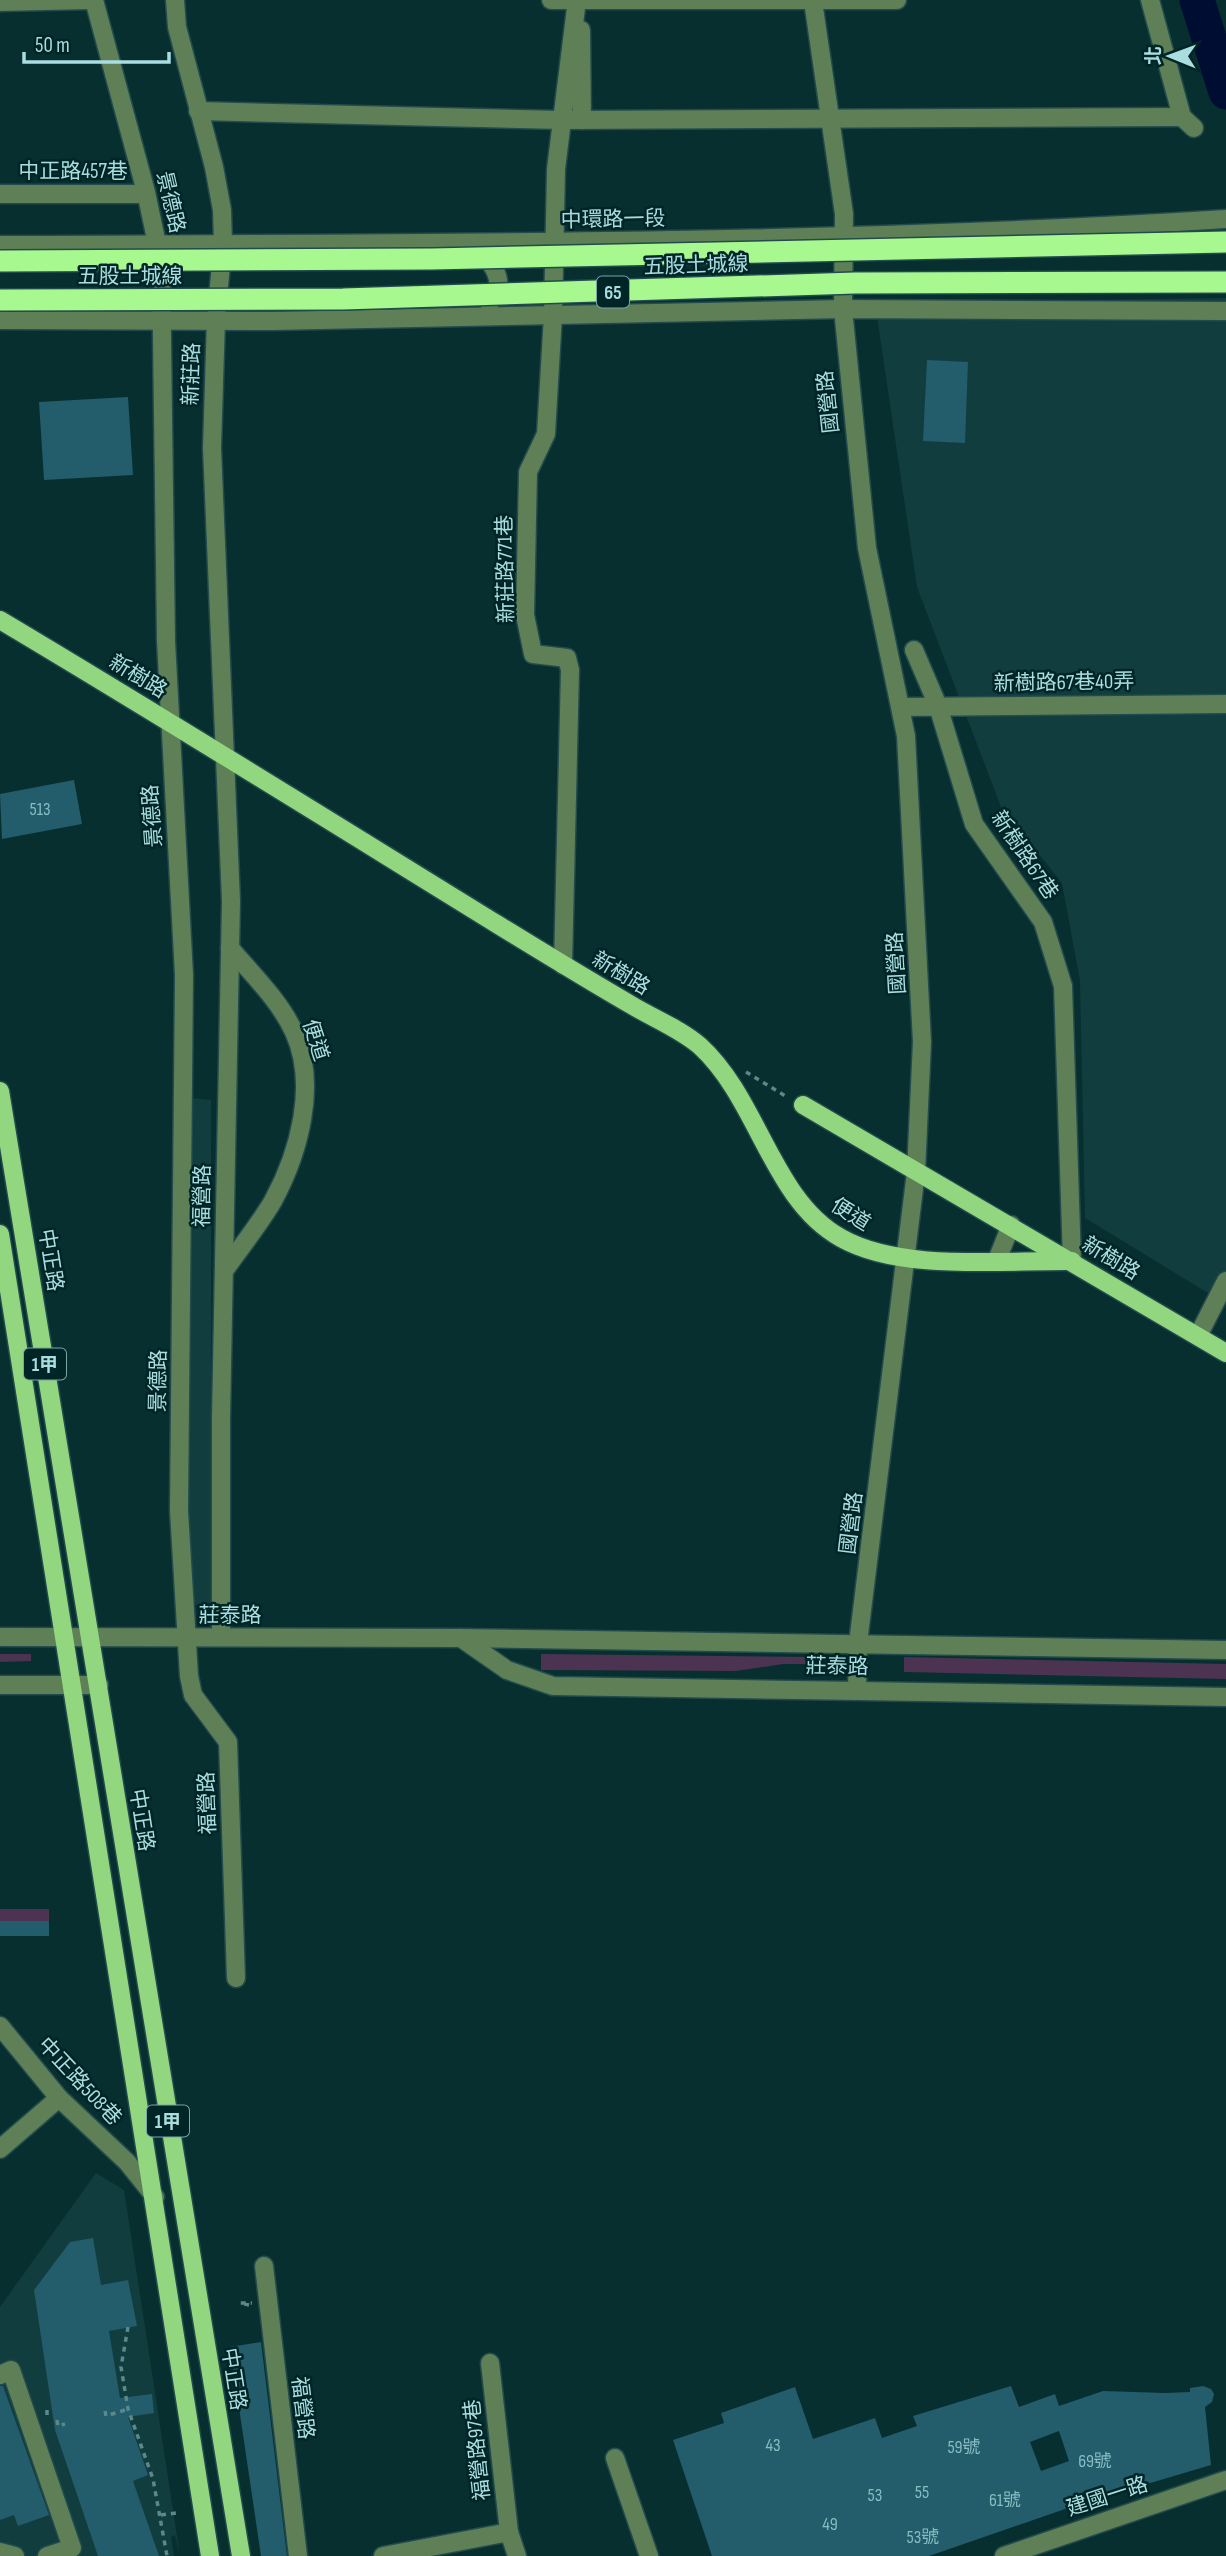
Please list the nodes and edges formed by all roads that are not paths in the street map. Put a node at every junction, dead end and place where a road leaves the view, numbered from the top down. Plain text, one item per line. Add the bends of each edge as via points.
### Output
1 (93, 0) edge
2 (175, 0) edge
3 (551, 0) edge
4 (577, 0) edge
5 (897, 0) edge
6 (1150, 0) edge
7 (813, 1) edge
8 (0, 2) edge
9 (198, 111) junction
10 (561, 120) junction
11 (831, 120) junction
12 (582, 121) junction
13 (0, 194) edge
14 (146, 194) junction
15 (1226, 219) edge
16 (844, 236) junction
17 (1226, 242) edge
18 (223, 243) junction
19 (554, 243) junction
20 (158, 244) junction
21 (459, 244) junction
22 (0, 245) edge
23 (0, 261) edge
24 (1226, 282) edge
25 (0, 300) edge
26 (843, 309) junction
27 (1226, 311) edge
28 (553, 315) junction
29 (454, 317) junction
30 (162, 319) junction
31 (216, 319) junction
32 (0, 320) edge
33 (0, 620) edge
34 (914, 650) dead end
35 (1226, 704) edge
36 (938, 706) junction
37 (902, 707) junction
38 (169, 720) junction
39 (226, 756) junction
40 (230, 948) junction
41 (563, 965) junction
42 (699, 1045) joint
43 (0, 1091) edge
44 (803, 1105) road end
45 (916, 1172) junction
46 (1011, 1225) junction
47 (0, 1234) edge
48 (906, 1259) junction
49 (997, 1260) junction
50 (1072, 1261) junction
51 (224, 1271) junction
52 (1226, 1281) edge
53 (1198, 1336) junction
54 (1226, 1353) edge
55 (0, 1637) edge
56 (62, 1637) junction
57 (90, 1637) junction
58 (187, 1637) junction
59 (221, 1637) junction
60 (461, 1638) junction
61 (858, 1643) junction
62 (1226, 1650) edge
63 (0, 1685) edge
64 (71, 1685) junction
65 (100, 1685) junction
66 (857, 1689) junction
67 (1226, 1697) edge
68 (236, 1978) dead end
69 (0, 2026) edge
70 (59, 2098) junction
71 (0, 2149) edge
72 (155, 2197) junction
73 (264, 2266) dead end
74 (490, 2363) dead end
75 (5, 2372) edge
76 (615, 2458) dead end
77 (1226, 2480) edge
78 (509, 2532) junction
79 (0, 2552) edge
80 (15, 2556) edge
81 (47, 2556) edge
82 (210, 2556) edge
83 (241, 2556) edge
84 (298, 2556) edge
85 (383, 2556) edge
86 (517, 2556) edge
87 (649, 2556) edge
88 (1004, 2556) edge

1 - 8 street
1 - 14 street, 景德路
2 - 9 street, 新莊路 via 177,27
3 - 4 street
4 - 7 street
4 - 10 street
4 - 12 street via 583,41
5 - 7 street
6 - 11 street via 1188,122
7 - 11 street, 國營路
9 - 10 street
9 - 18 street, 新莊路 via 216,177
10 - 12 street
10 - 19 street
11 - 12 street
11 - 16 street, 國營路
13 - 14 street, 中正路457巷
14 - 20 street, 景德路
15 - 16 street, 中環路一段
16 - 19 street, 中環路一段
16 - 26 street, 國營路
17 - 23 highway, 五股土城線 / 65, bridge via 432,259
18 - 20 street, 中環路一段
18 - 21 street, 中環路一段
18 - 31 street, 新莊路
19 - 21 street, 中環路一段
19 - 28 street
20 - 22 street, 中環路一段
20 - 30 street, 景德路
21 - 29 street via 495,265 499,282 495,297 485,306
24 - 25 highway, 五股土城線 / 65, bridge via 855,283 343,299
26 - 27 street
26 - 28 street
26 - 37 street, 國營路 via 870,570
28 - 29 street
28 - 41 street, 新莊路771巷 via 546,434 528,472 525,615 533,654 566,658 570,670
29 - 31 street
30 - 31 street
30 - 32 street
30 - 38 street, 景德路
31 - 39 street, 新莊路 via 212,447
33 - 38 main road, 新樹路
34 - 36 street, 新樹路67巷
35 - 36 street, 新樹路67巷40弄
36 - 37 street, 新樹路67巷40弄
36 - 50 street, 新樹路67巷 via 974,824 1043,922 1060,975
37 - 45 street, 國營路 via 922,1042
38 - 39 main road, 新樹路
38 - 58 street, 景德路 via 184,975 179,1511
39 - 40 street, 福營路
39 - 41 main road, 新樹路
40 - 51 street, 福營路
40 - 51 street, 便道 via 277,1004 294,1033 305,1070 303,1121 289,1167 272,1202
41 - 42 main road, 新樹路
42 - 48 main road, 便道 via 740,1096 793,1193 814,1219 865,1249
43 - 57 main road, 中正路 / 1甲
44 - 45 main road, 新樹路
45 - 46 main road, 新樹路
45 - 48 street, 國營路
46 - 49 street
46 - 50 main road, 新樹路
47 - 56 main road, 1甲
48 - 49 main road, 便道
48 - 61 street, 國營路
49 - 50 main road, 便道
50 - 53 main road, 新樹路
51 - 59 street, 福營路
52 - 53 street
53 - 54 main road, 新樹路
55 - 56 street, 莊泰路
56 - 57 street, 莊泰路
56 - 64 main road, 1甲
57 - 58 street, 莊泰路
57 - 65 main road, 中正路 / 1甲
58 - 59 street, 莊泰路
58 - 68 street, 福營路 via 193,1695 228,1742
59 - 60 street, 莊泰路
60 - 61 street, 莊泰路
60 - 66 street, 莊泰路 via 507,1670 553,1686
61 - 62 street, 莊泰路
61 - 66 street, 國營路
63 - 64 street
64 - 65 street
64 - 72 main road, 1甲
65 - 83 main road, 中正路 / 1甲
66 - 67 street, 莊泰路
69 - 70 street, 中正路508巷
70 - 71 street
70 - 72 street, 中正路508巷 via 127,2162
72 - 82 main road, 1甲
73 - 84 street, 福營路
74 - 78 street, 福營路97巷
75 - 81 street via 72,2548
76 - 87 street
77 - 88 street, 建國一路
78 - 85 street
78 - 86 street, 福營路97巷
79 - 80 street

